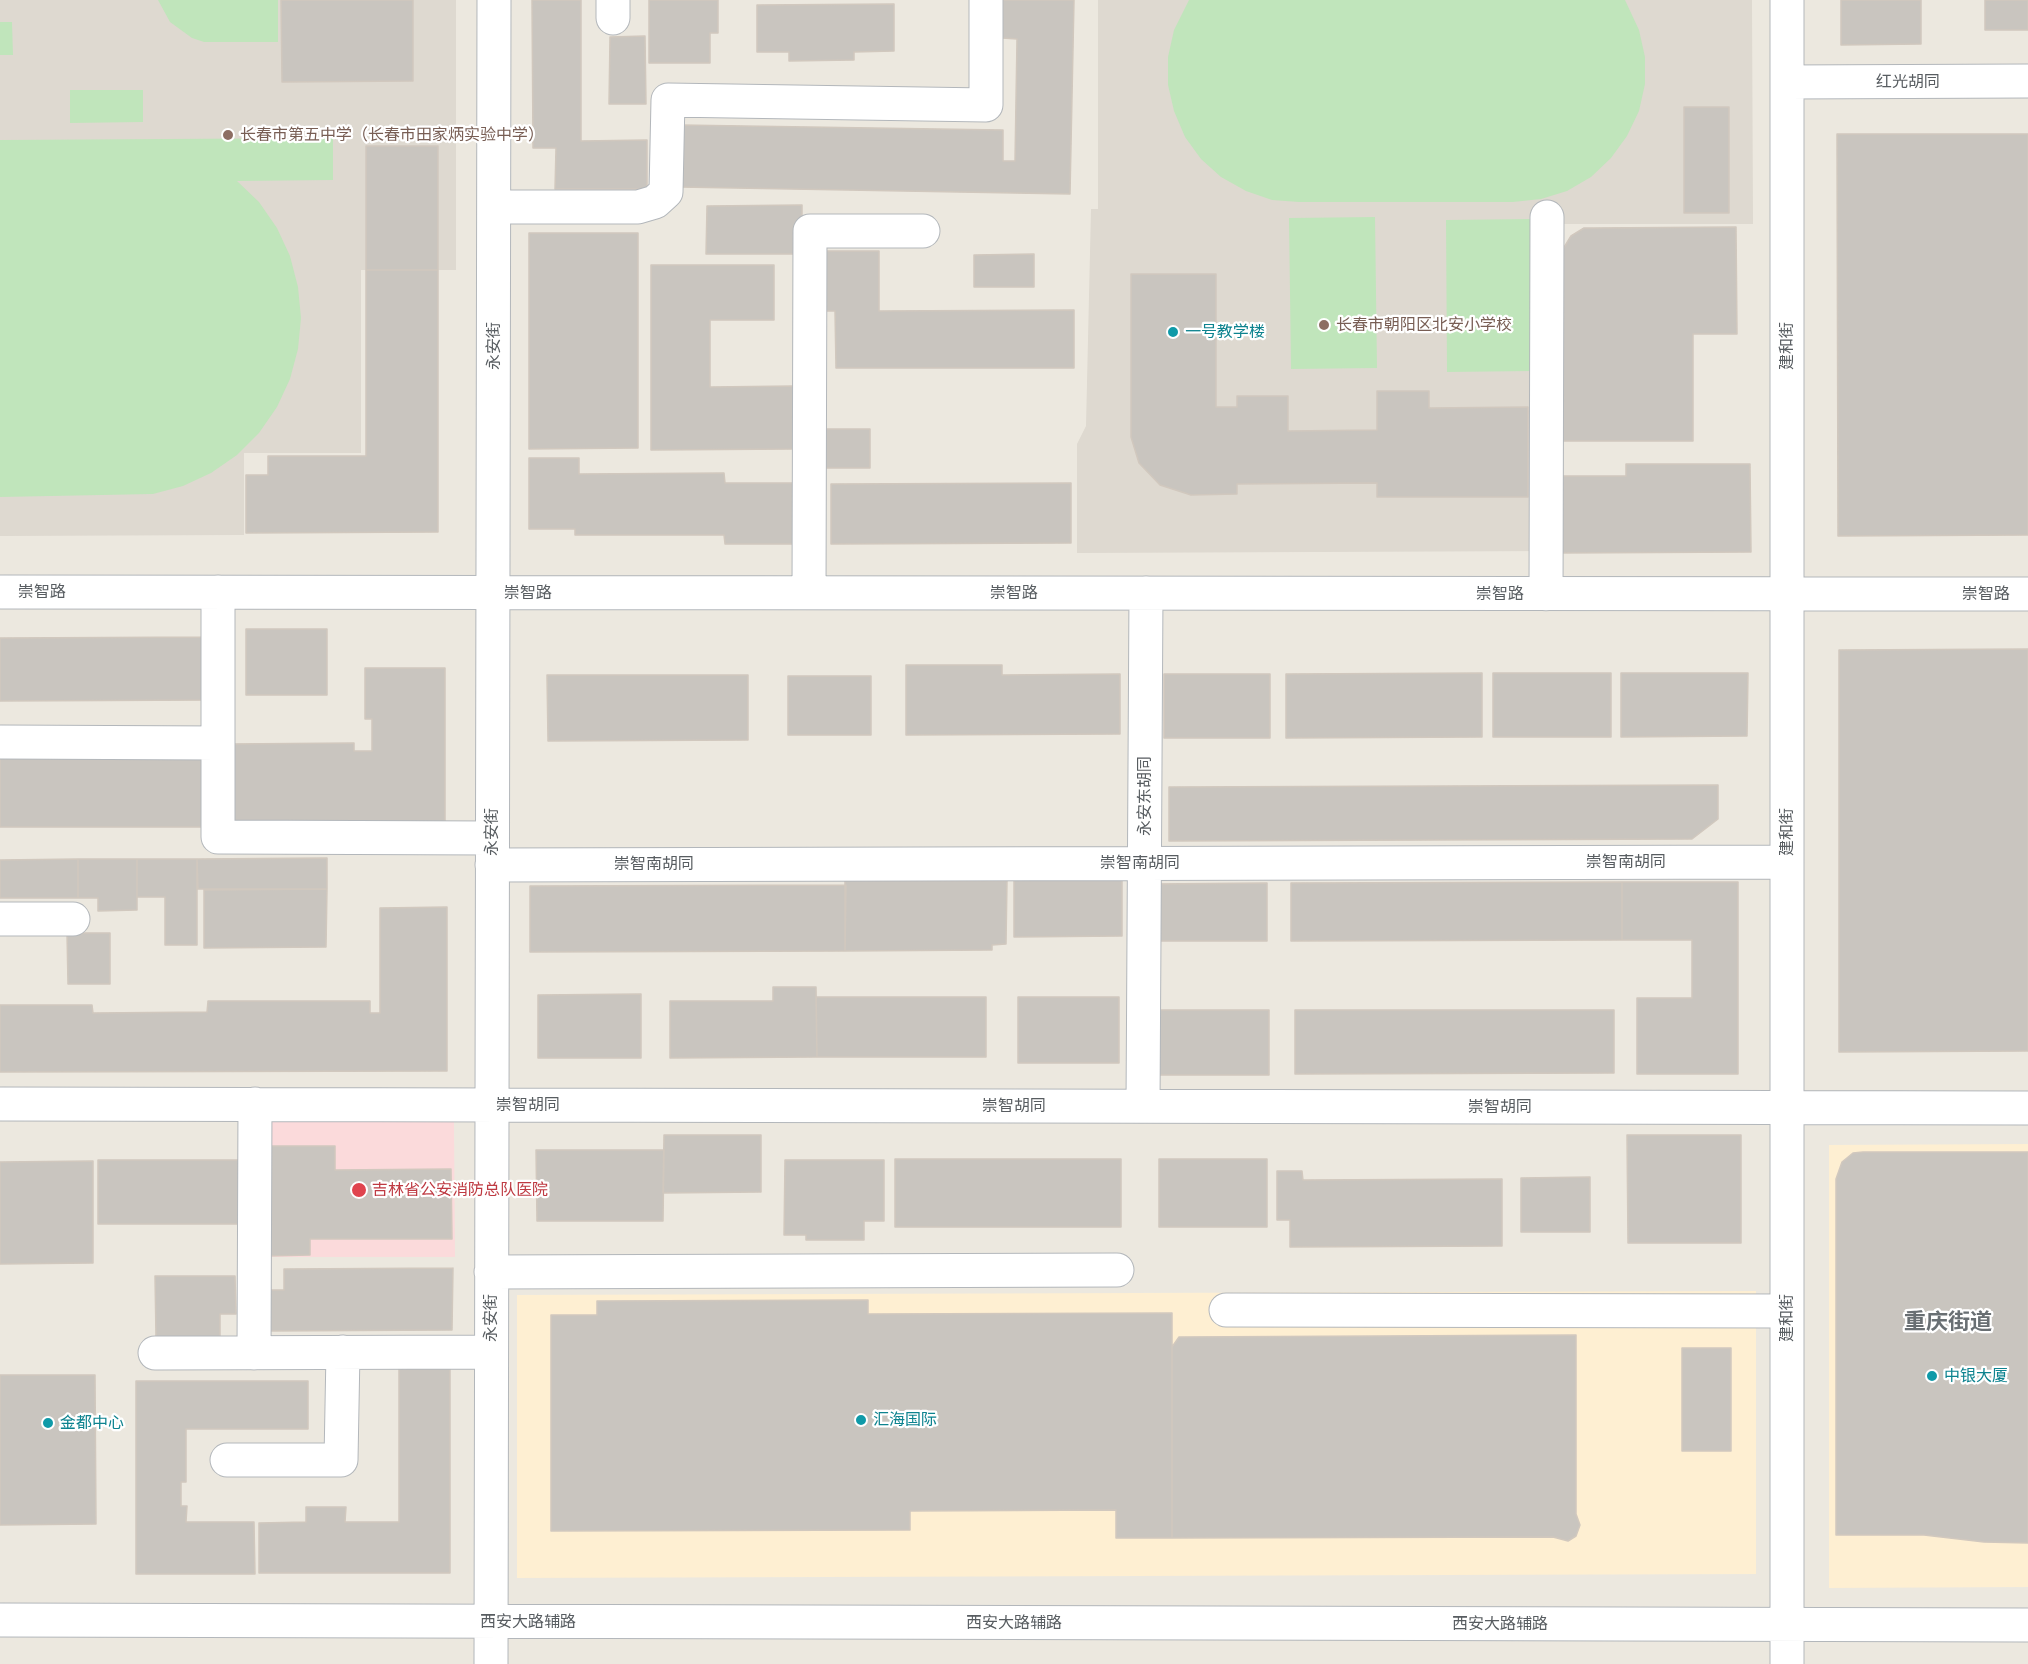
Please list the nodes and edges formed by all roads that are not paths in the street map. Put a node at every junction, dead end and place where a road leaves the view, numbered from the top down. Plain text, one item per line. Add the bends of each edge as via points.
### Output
1 (494, 0) edge
2 (986, 0) edge
3 (1787, 0) edge
4 (2028, 81) edge
5 (1787, 82) junction
6 (494, 207) junction
7 (1547, 217) dead end
8 (923, 231) dead end
9 (0, 592) edge
10 (218, 592) junction
11 (493, 592) junction
12 (809, 593) junction
13 (1146, 594) junction
14 (1546, 594) junction
15 (1787, 594) junction
16 (2028, 594) edge
17 (0, 742) edge
18 (218, 743) junction
19 (492, 852) junction
20 (1787, 862) junction
21 (1144, 863) junction
22 (0, 919) edge
23 (73, 919) dead end
24 (0, 1104) edge
25 (255, 1104) junction
26 (492, 1105) junction
27 (1143, 1106) junction
28 (1787, 1108) junction
29 (2028, 1108) edge
30 (1117, 1270) dead end
31 (491, 1272) junction
32 (1226, 1310) dead end
33 (1787, 1311) junction
34 (344, 1352) junction
35 (491, 1352) junction
36 (155, 1353) dead end
37 (254, 1353) junction
38 (227, 1460) dead end
39 (0, 1620) edge
40 (490, 1622) junction
41 (1787, 1625) junction
42 (2028, 1625) edge
43 (490, 1664) edge
44 (1787, 1664) edge

1 - 6 street, 永安街
2 - 6 street via 986,105 668,100 666,192 655,202 638,207
3 - 5 street, 建和街
4 - 5 street, 红光胡同
5 - 15 street, 建和街
6 - 11 street, 永安街
7 - 14 street
8 - 12 street via 810,231
9 - 10 street, 崇智路
10 - 11 street, 崇智路
10 - 18 street
11 - 12 street, 崇智路
11 - 19 street, 永安街
12 - 13 street, 崇智路
13 - 14 street, 崇智路
13 - 21 street, 永安东胡同
14 - 15 street, 崇智路
15 - 16 street, 崇智路
15 - 20 street, 建和街
17 - 18 street
18 - 19 street, 崇智南胡同 via 218,837
19 - 21 street, 崇智南胡同
19 - 26 street, 永安街
20 - 21 street, 崇智南胡同
20 - 28 street, 建和街
21 - 27 street, 永安东胡同
22 - 23 street
24 - 25 street, 崇智胡同
25 - 26 street, 崇智胡同
25 - 37 street
26 - 27 street, 崇智胡同
26 - 31 street, 永安街
27 - 28 street, 崇智胡同
28 - 29 street, 崇智胡同
28 - 33 street, 建和街
30 - 31 street
31 - 35 street, 永安街
32 - 33 street
33 - 41 street, 建和街
34 - 35 street
34 - 37 street
34 - 38 street via 341,1460
35 - 40 street, 永安街
36 - 37 street
39 - 40 street, 西安大路辅路
40 - 41 street, 西安大路辅路
40 - 43 street, 永安街
41 - 42 street, 西安大路辅路
41 - 44 street, 建和街

